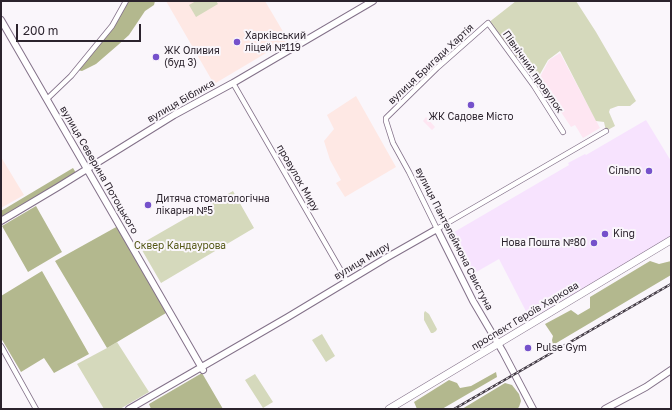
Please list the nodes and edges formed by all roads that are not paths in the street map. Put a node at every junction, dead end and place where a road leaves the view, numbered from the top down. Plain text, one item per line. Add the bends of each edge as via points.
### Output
1 (126, 1) edge
2 (373, 1) edge
3 (1, 20) edge
4 (488, 23) joint
5 (233, 83) junction
6 (47, 99) junction
7 (386, 118) joint
8 (606, 131) dead end
9 (563, 132) dead end
10 (87, 169) junction
11 (1, 221) edge
12 (437, 229) junction
13 (671, 240) edge
14 (347, 281) junction
15 (498, 343) junction
16 (1, 346) edge
17 (202, 369) junction
18 (671, 370) edge
19 (36, 409) edge
20 (129, 409) edge
21 (389, 409) edge
22 (533, 409) edge
23 (605, 409) edge

1 - 6 street via 108,32 71,76
2 - 5 street, вулиця Біблика
3 - 6 street, вулиця Северина Потоцького
4 - 7 street, вулиця Бригади Хартія
4 - 9 street, Північний провулок via 534,86
5 - 10 street, вулиця Біблика via 174,115
5 - 14 street, провулок Миру
6 - 10 street, вулиця Северина Потоцького
7 - 12 street, вулиця Пантелеймона Свистуна via 393,143
8 - 12 street, вулиця Миру
10 - 11 street, вулиця Біблика
10 - 17 street, вулиця Северина Потоцького
12 - 14 street, вулиця Миру
12 - 15 street, вулиця Пантелеймона Свистуна via 473,301
13 - 15 main road, проспект Героїв Харкова
14 - 17 street, вулиця Миру
15 - 21 main road, проспект Героїв Харкова
15 - 22 street, вулиця Пантелеймона Свистуна
16 - 19 street
17 - 20 street, вулиця Миру
18 - 23 street

